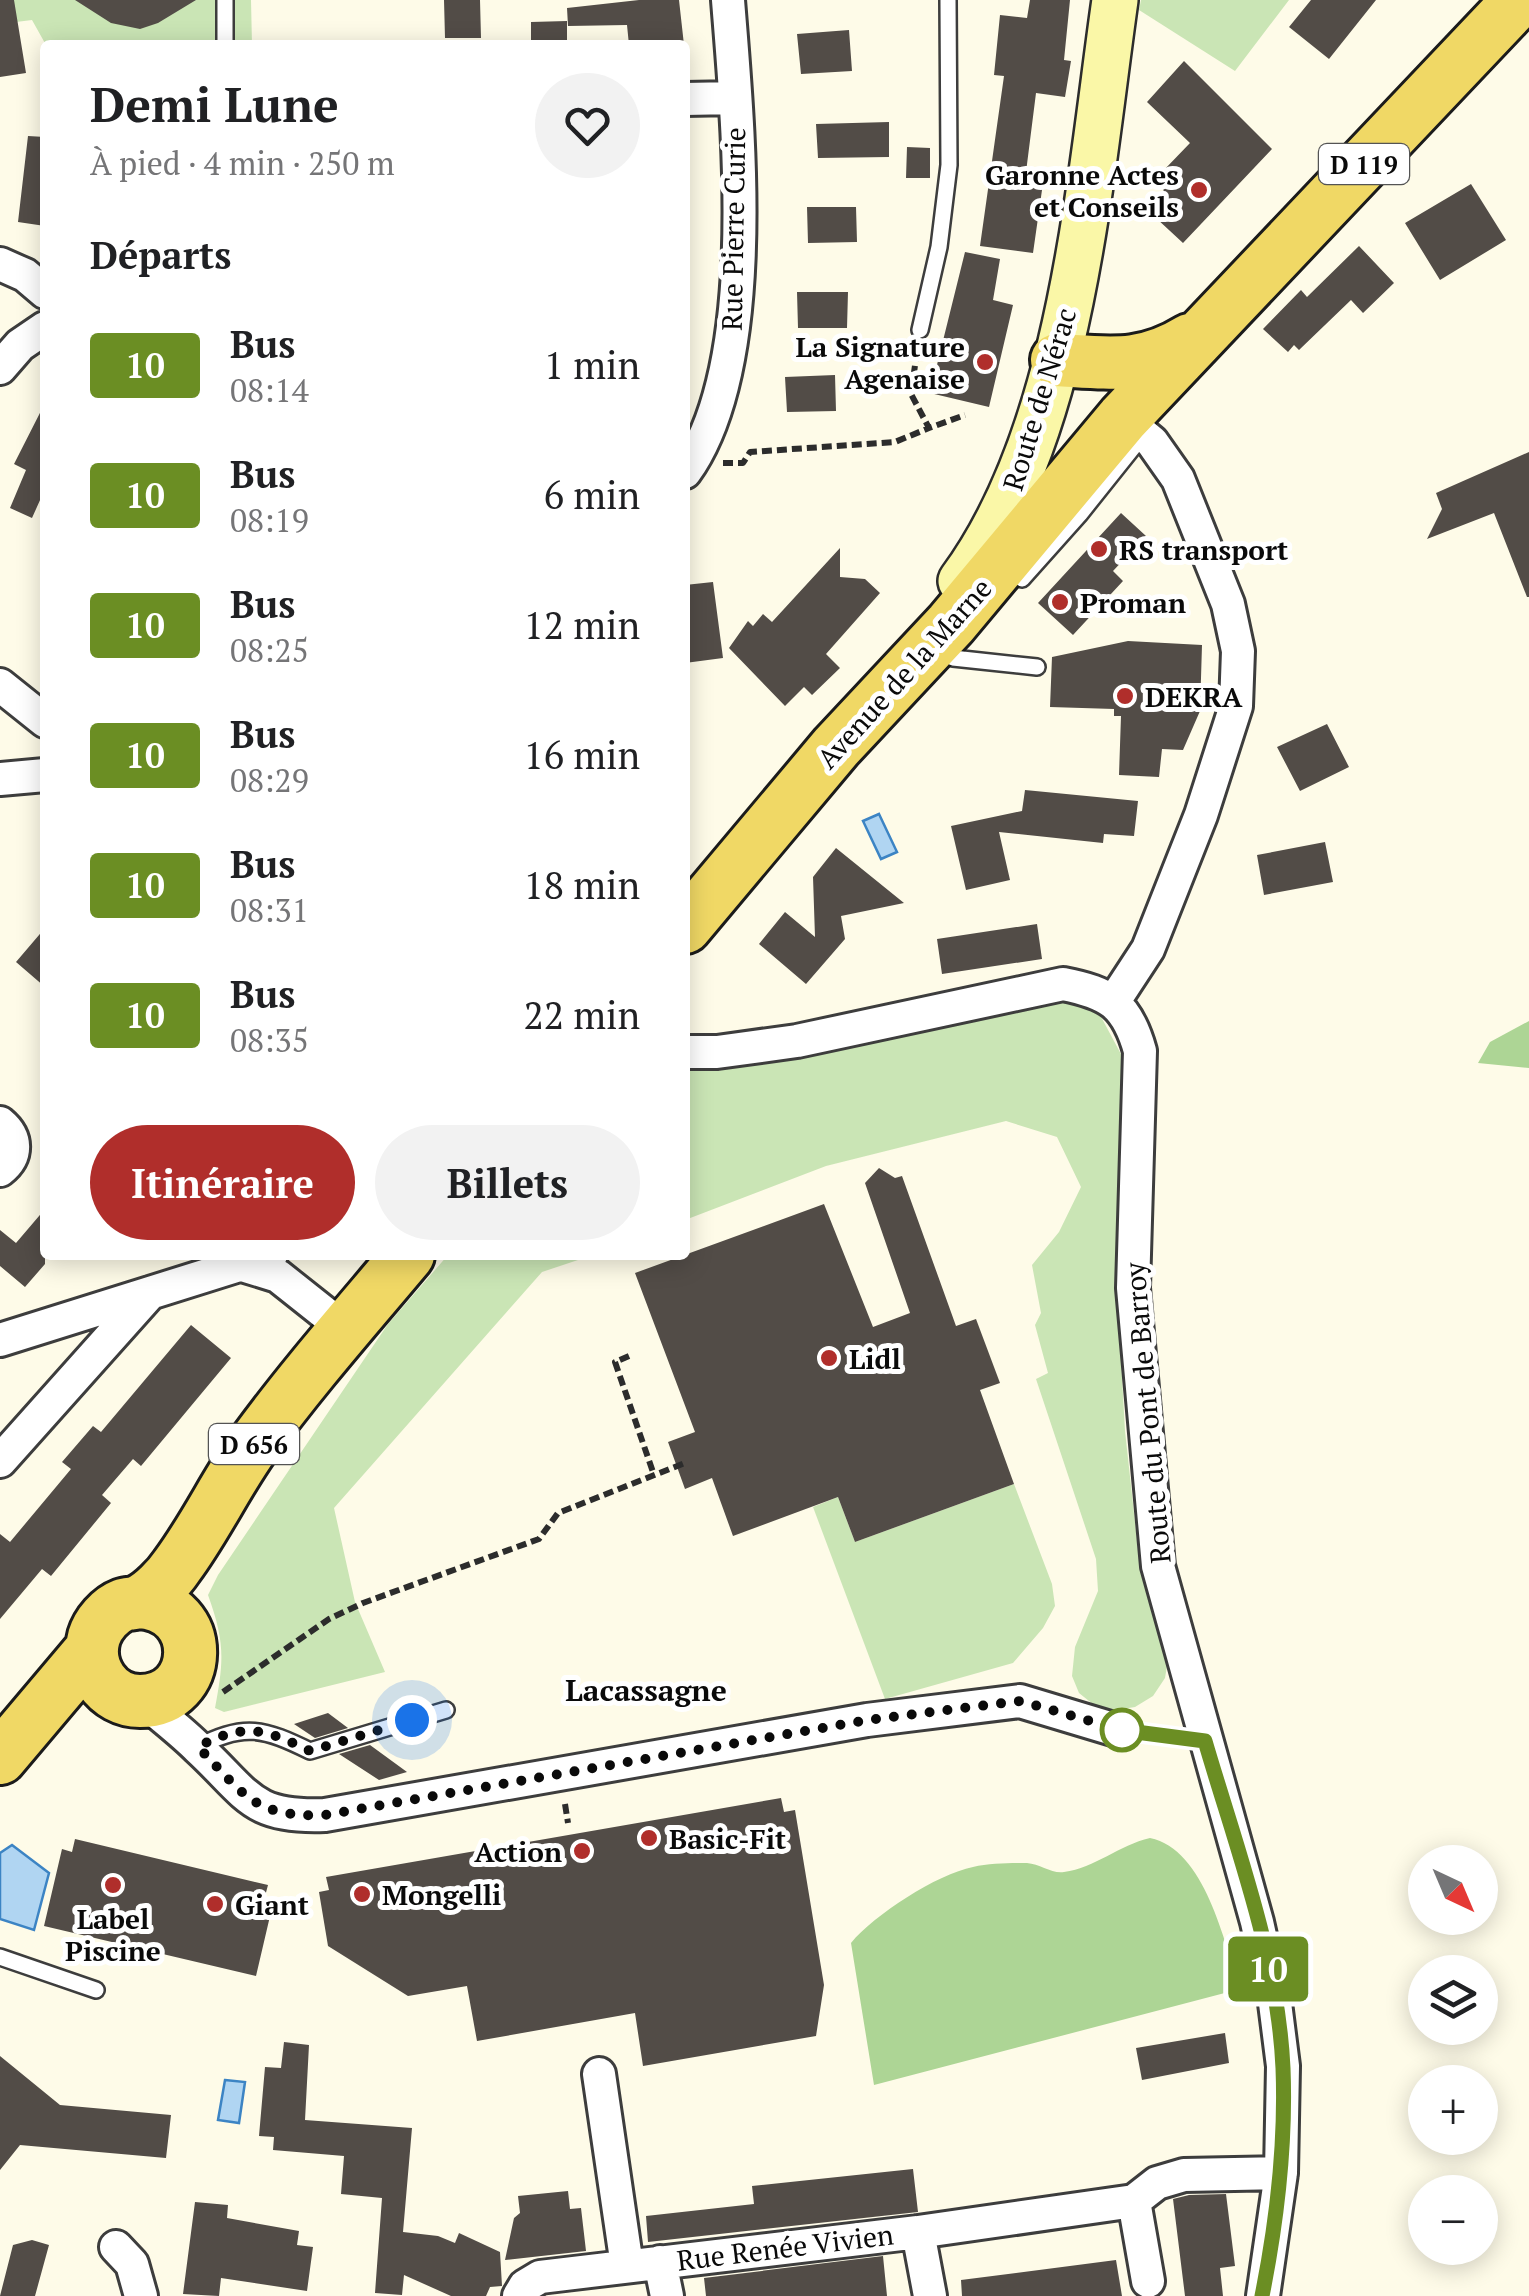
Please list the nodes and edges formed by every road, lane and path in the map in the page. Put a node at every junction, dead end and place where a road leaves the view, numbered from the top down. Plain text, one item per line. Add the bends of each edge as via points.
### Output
1 (225, 0) edge
2 (728, 0) edge
3 (948, 0) edge
4 (1116, 0) edge
5 (1519, 0) edge
6 (226, 40) edge
7 (735, 98) junction
8 (690, 100) edge
9 (0, 264) edge
10 (40, 288) edge
11 (1208, 328) junction
12 (920, 330) joint
13 (40, 331) edge
14 (1057, 360) junction
15 (0, 368) edge
16 (965, 415) dead end
17 (1133, 427) junction
18 (929, 428) junction
19 (690, 462) edge
20 (690, 467) edge
21 (1010, 592) dead end
22 (955, 628) junction
23 (1037, 667) dead end
24 (0, 684) edge
25 (40, 716) edge
26 (836, 747) junction
27 (40, 775) edge
28 (0, 779) edge
29 (690, 921) edge
30 (1114, 1001) junction
31 (690, 1052) edge
32 (0, 1122) edge
33 (0, 1170) edge
34 (253, 1260) edge
35 (404, 1260) edge
36 (238, 1264) junction
37 (150, 1292) junction
38 (346, 1330) junction
39 (0, 1340) edge
40 (630, 1356) dead end
41 (0, 1461) edge
42 (685, 1463) dead end
43 (654, 1475) junction
44 (163, 1595) junction
45 (92, 1649) junction
46 (164, 1694) junction
47 (446, 1710) dead end
48 (1113, 1729) joint
49 (1205, 1741) junction
50 (198, 1747) junction
51 (0, 1758) edge
52 (0, 1766) edge
53 (0, 1957) edge
54 (96, 1990) dead end
55 (599, 2074) dead end
56 (1281, 2173) junction
57 (1134, 2201) junction
58 (918, 2232) junction
59 (116, 2247) dead end
60 (660, 2262) junction
61 (627, 2266) junction
62 (1148, 2281) dead end
63 (141, 2296) edge
64 (519, 2296) edge
65 (667, 2296) edge
66 (930, 2296) edge
67 (1262, 2296) edge

1 - 6 lane
2 - 7 street, Rue Pierre Curie
3 - 12 lane via 949,165
4 - 14 main road, Route de Nérac
5 - 11 main road, D 119
7 - 8 street, Rue Pierre Curie
7 - 19 street, Rue Pierre Curie via 733,322 716,401
9 - 10 street
11 - 14 main road, D 119 via 1148,361
11 - 17 main road, D 119
12 - 18 path via 911,394
13 - 15 street
14 - 17 main road
14 - 26 main road, Route de Nérac via 998,526
16 - 18 path
17 - 21 lane via 1080,514
17 - 22 main road, Avenue de la Marne / D 119
17 - 30 street via 1178,479 1228,604 1238,670 1236,706 1201,815 1148,949
18 - 20 path via 895,442 750,452 743,463
22 - 23 lane via 953,658
22 - 26 main road, Avenue de la Marne / D 119
24 - 25 street
26 - 29 main road, Avenue de la Marne
27 - 28 street
30 - 31 street via 1063,984 797,1041
30 - 49 street, Route du Pont de Barroy via 1133,1026 1140,1051 1133,1288 1158,1566
32 - 33 street via 14,1145
34 - 36 street
35 - 38 main road, D 656
36 - 37 street
36 - 38 street via 278,1276
37 - 39 street
37 - 41 street
38 - 44 main road, D 656 via 255,1442
40 - 43 path via 615,1362
42 - 43 path
43 - 46 path via 558,1513 539,1539 363,1603
44 - 45 main road via 111,1612
44 - 46 main road via 189,1638 189,1664
45 - 46 main road via 98,1676
45 - 51 main road
46 - 50 street
46 - 52 main road via 67,1720
47 - 50 lane via 310,1751 246,1729
48 - 49 lane
48 - 50 street via 1020,1701 288,1816 256,1804
49 - 56 street, Route du Pont de Barroy via 1275,2002 1283,2066
53 - 54 lane
55 - 61 street
56 - 57 street, Rue Renée Vivien via 1184,2176 1157,2183
56 - 67 street, Route du Pont de Barroy
57 - 58 street, Rue Renée Vivien
57 - 62 street
58 - 60 street, Rue Renée Vivien
58 - 66 street
59 - 63 street via 132,2264
60 - 61 street, Rue Renée Vivien
60 - 65 street
61 - 64 street, Rue Renée Vivien via 540,2277

